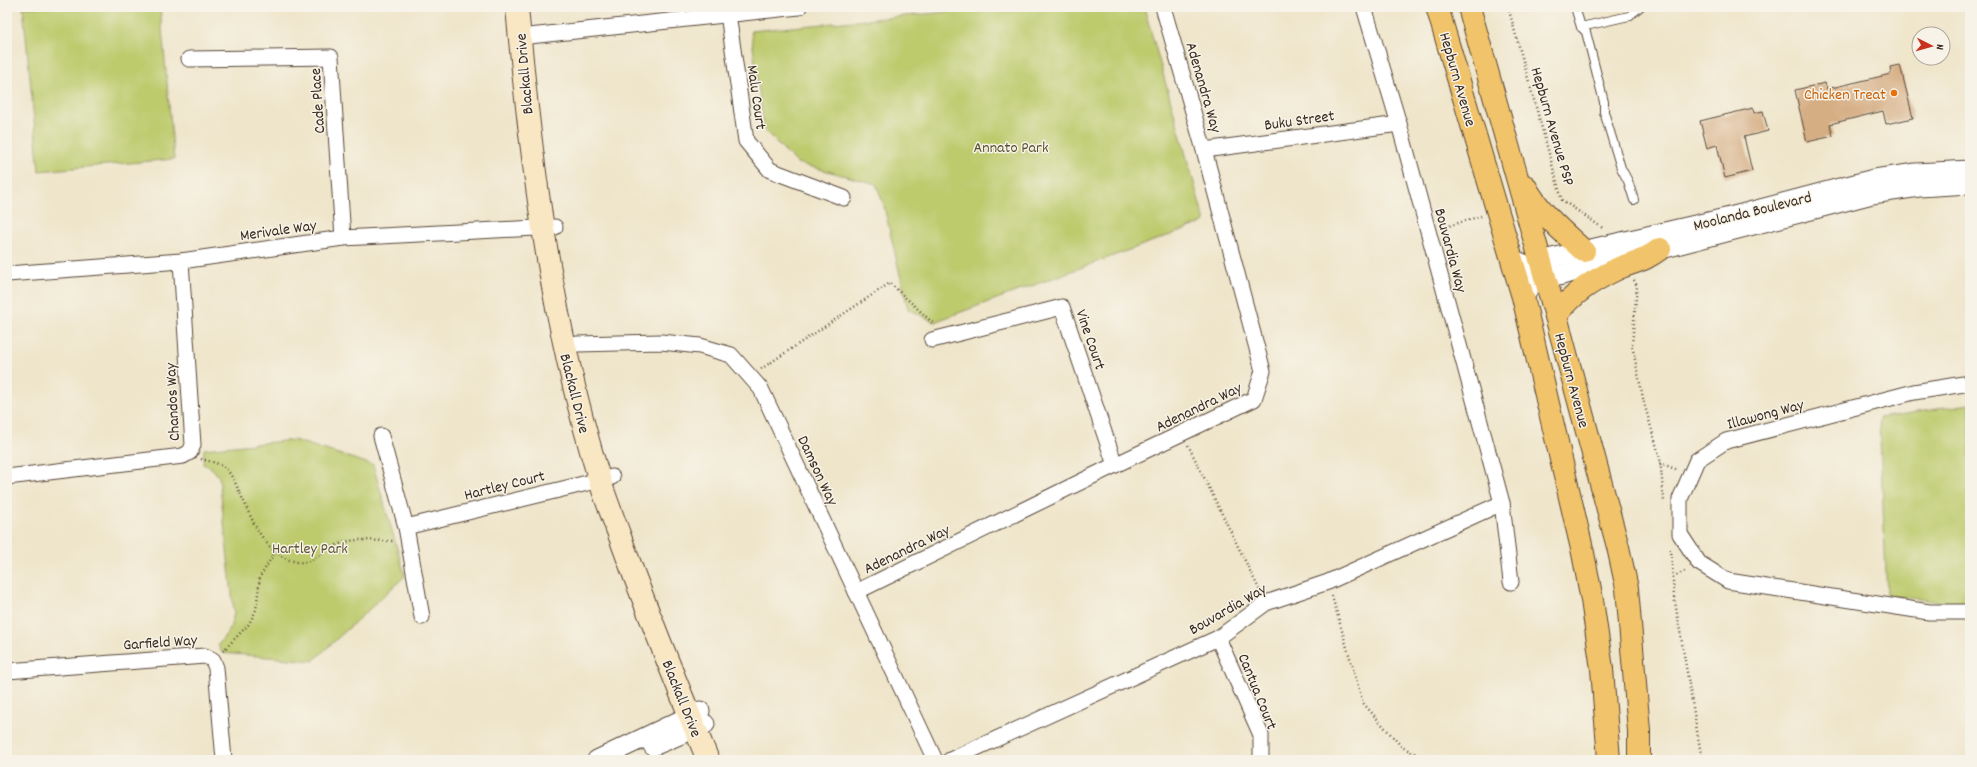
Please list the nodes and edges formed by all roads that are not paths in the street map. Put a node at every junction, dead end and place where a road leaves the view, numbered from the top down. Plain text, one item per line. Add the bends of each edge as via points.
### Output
1 (517, 7) edge
2 (531, 7) edge
3 (799, 7) edge
4 (1163, 7) edge
5 (1364, 7) edge
6 (1437, 7) edge
7 (1469, 7) edge
8 (1575, 7) edge
9 (1640, 7) edge
10 (728, 14) junction
11 (1581, 27) junction
12 (527, 36) junction
13 (189, 59) dead end
14 (1399, 124) junction
15 (1204, 150) junction
16 (1514, 165) junction
17 (1970, 170) edge
18 (1970, 184) edge
19 (844, 198) dead end
20 (1634, 200) dead end
21 (549, 227) junction
22 (343, 238) junction
23 (1660, 249) junction
24 (1584, 251) junction
25 (1512, 259) junction
26 (181, 261) junction
27 (1543, 272) junction
28 (7, 274) edge
29 (1522, 297) junction
30 (1556, 316) junction
31 (939, 338) road end
32 (571, 346) junction
33 (1970, 383) edge
34 (381, 436) dead end
35 (1115, 465) junction
36 (7, 477) edge
37 (605, 478) junction
38 (1502, 503) junction
39 (407, 532) junction
40 (1511, 582) dead end
41 (856, 592) junction
42 (1970, 612) edge
43 (422, 617) dead end
44 (1218, 638) junction
45 (7, 671) edge
46 (697, 720) junction
47 (224, 760) edge
48 (597, 760) edge
49 (624, 760) edge
50 (708, 760) edge
51 (720, 760) edge
52 (935, 760) edge
53 (950, 760) edge
54 (1261, 760) edge
55 (1609, 760) edge
56 (1639, 760) edge

1 - 12 main road, Blackall Drive
2 - 12 main road, Blackall Drive
3 - 10 street
4 - 15 street, Adenandra Way
5 - 14 street, Bouvardia Way
6 - 25 main road, Hepburn Avenue
7 - 16 main road, Hepburn Avenue
8 - 11 lane
9 - 11 lane via 1629,16
10 - 12 street
10 - 19 street, Malu Court via 746,141 770,170
11 - 20 lane via 1586,32 1604,102 1604,112
12 - 21 main road, Blackall Drive via 544,152
13 - 22 street, Cade Place via 331,57
14 - 15 street, Buku Street
14 - 38 street, Bouvardia Way
15 - 35 street, Adenandra Way via 1263,371 1254,399
16 - 24 main road via 1533,200
16 - 27 main road, Hepburn Avenue
17 - 24 street, Moolanda Boulevard via 1916,172 1874,179 1730,217
18 - 23 street, Moolanda Boulevard via 1919,187 1872,194
21 - 22 street, Merivale Way
21 - 32 main road, Blackall Drive via 564,283
22 - 26 street, Merivale Way
23 - 27 street, Moolanda Boulevard via 1554,277
23 - 30 main road via 1647,259 1620,268 1591,283 1568,299
24 - 27 street, Moolanda Boulevard via 1552,258
25 - 27 street, Moolanda Boulevard
25 - 29 main road, Hepburn Avenue
26 - 28 street, Merivale Way
26 - 36 street, Chandos Way via 193,446 190,452 183,456
27 - 29 street, Moolanda Boulevard
27 - 30 main road, Hepburn Avenue
29 - 55 main road, Hepburn Avenue via 1592,600 1602,669
30 - 56 main road, Hepburn Avenue via 1627,588 1639,730
31 - 35 street, Vine Court via 1062,306
32 - 37 main road, Blackall Drive
32 - 41 street, Damson Way via 661,342 700,346 731,355 760,389
33 - 42 street, Illawong Way via 1914,392 1726,442 1697,460 1680,499 1680,534 1699,563 1728,581 1929,612
34 - 39 street
35 - 41 street, Adenandra Way
37 - 39 street, Hartley Court
37 - 46 main road, Blackall Drive
38 - 40 street, Bouvardia Way
38 - 44 street, Bouvardia Way via 1328,582 1266,603
39 - 43 street
41 - 52 street, Damson Way
44 - 53 street, Bouvardia Way
44 - 54 street, Cantua Court via 1261,734
45 - 47 street, Garfield Way via 205,656 213,660 216,668
46 - 48 street
46 - 49 street
46 - 50 main road, Blackall Drive
46 - 51 main road, Blackall Drive

